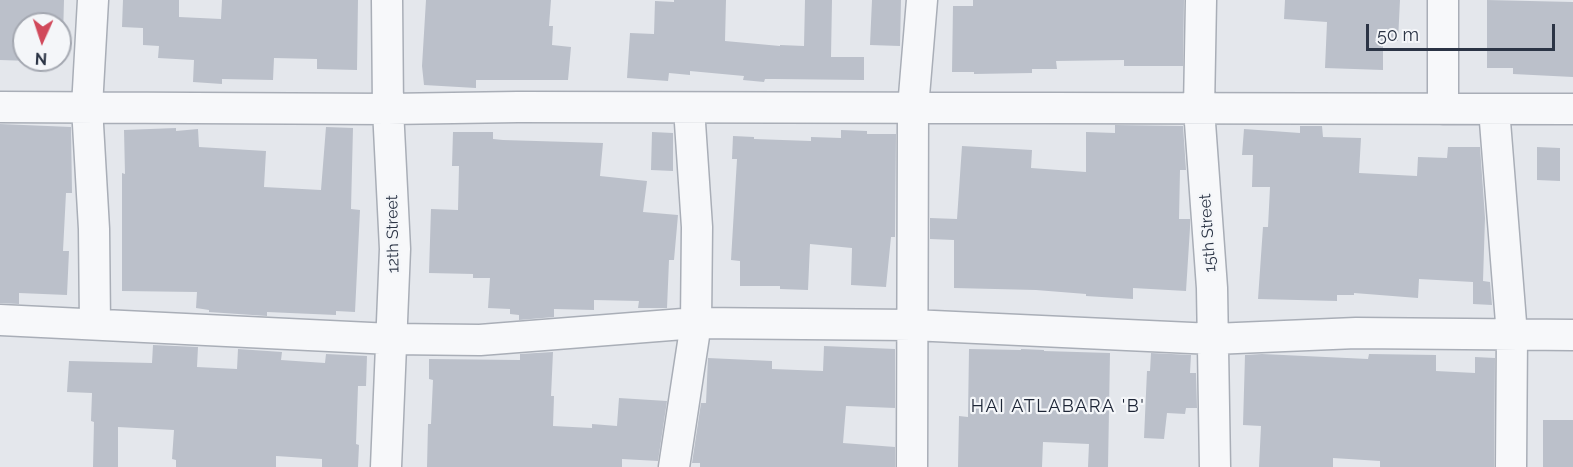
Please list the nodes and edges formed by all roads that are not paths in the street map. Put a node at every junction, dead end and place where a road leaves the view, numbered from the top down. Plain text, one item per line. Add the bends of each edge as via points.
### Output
1 (93, 0) edge
2 (387, 0) edge
3 (922, 0) edge
4 (1201, 0) edge
5 (1443, 0) edge
6 (0, 107) edge
7 (87, 107) junction
8 (689, 108) junction
9 (913, 108) junction
10 (388, 109) junction
11 (1199, 109) junction
12 (1443, 109) junction
13 (1494, 109) junction
14 (1573, 109) edge
15 (0, 320) edge
16 (696, 323) junction
17 (95, 324) junction
18 (912, 326) junction
19 (1512, 335) junction
20 (1573, 335) edge
21 (391, 339) junction
22 (1213, 339) junction
23 (386, 467) edge
24 (674, 467) edge
25 (912, 467) edge
26 (1215, 467) edge
27 (1511, 467) edge

1 - 7 street
2 - 10 street, 12th Street
3 - 9 street
4 - 11 street, 15th Street
5 - 12 street
6 - 7 street
7 - 10 street
7 - 17 street
8 - 9 street
8 - 10 street
8 - 16 street via 698,227
9 - 11 street
9 - 18 street
10 - 21 street, 12th Street via 395,249
11 - 12 street
11 - 22 street, 15th Street
12 - 13 street
13 - 14 street
13 - 19 street
15 - 17 street
16 - 18 street
16 - 21 street via 480,340
16 - 24 street
17 - 21 street
18 - 22 street
18 - 25 street
19 - 20 street
19 - 22 street via 1356,333
19 - 27 street
21 - 23 street, 12th Street
22 - 26 street, 15th Street

